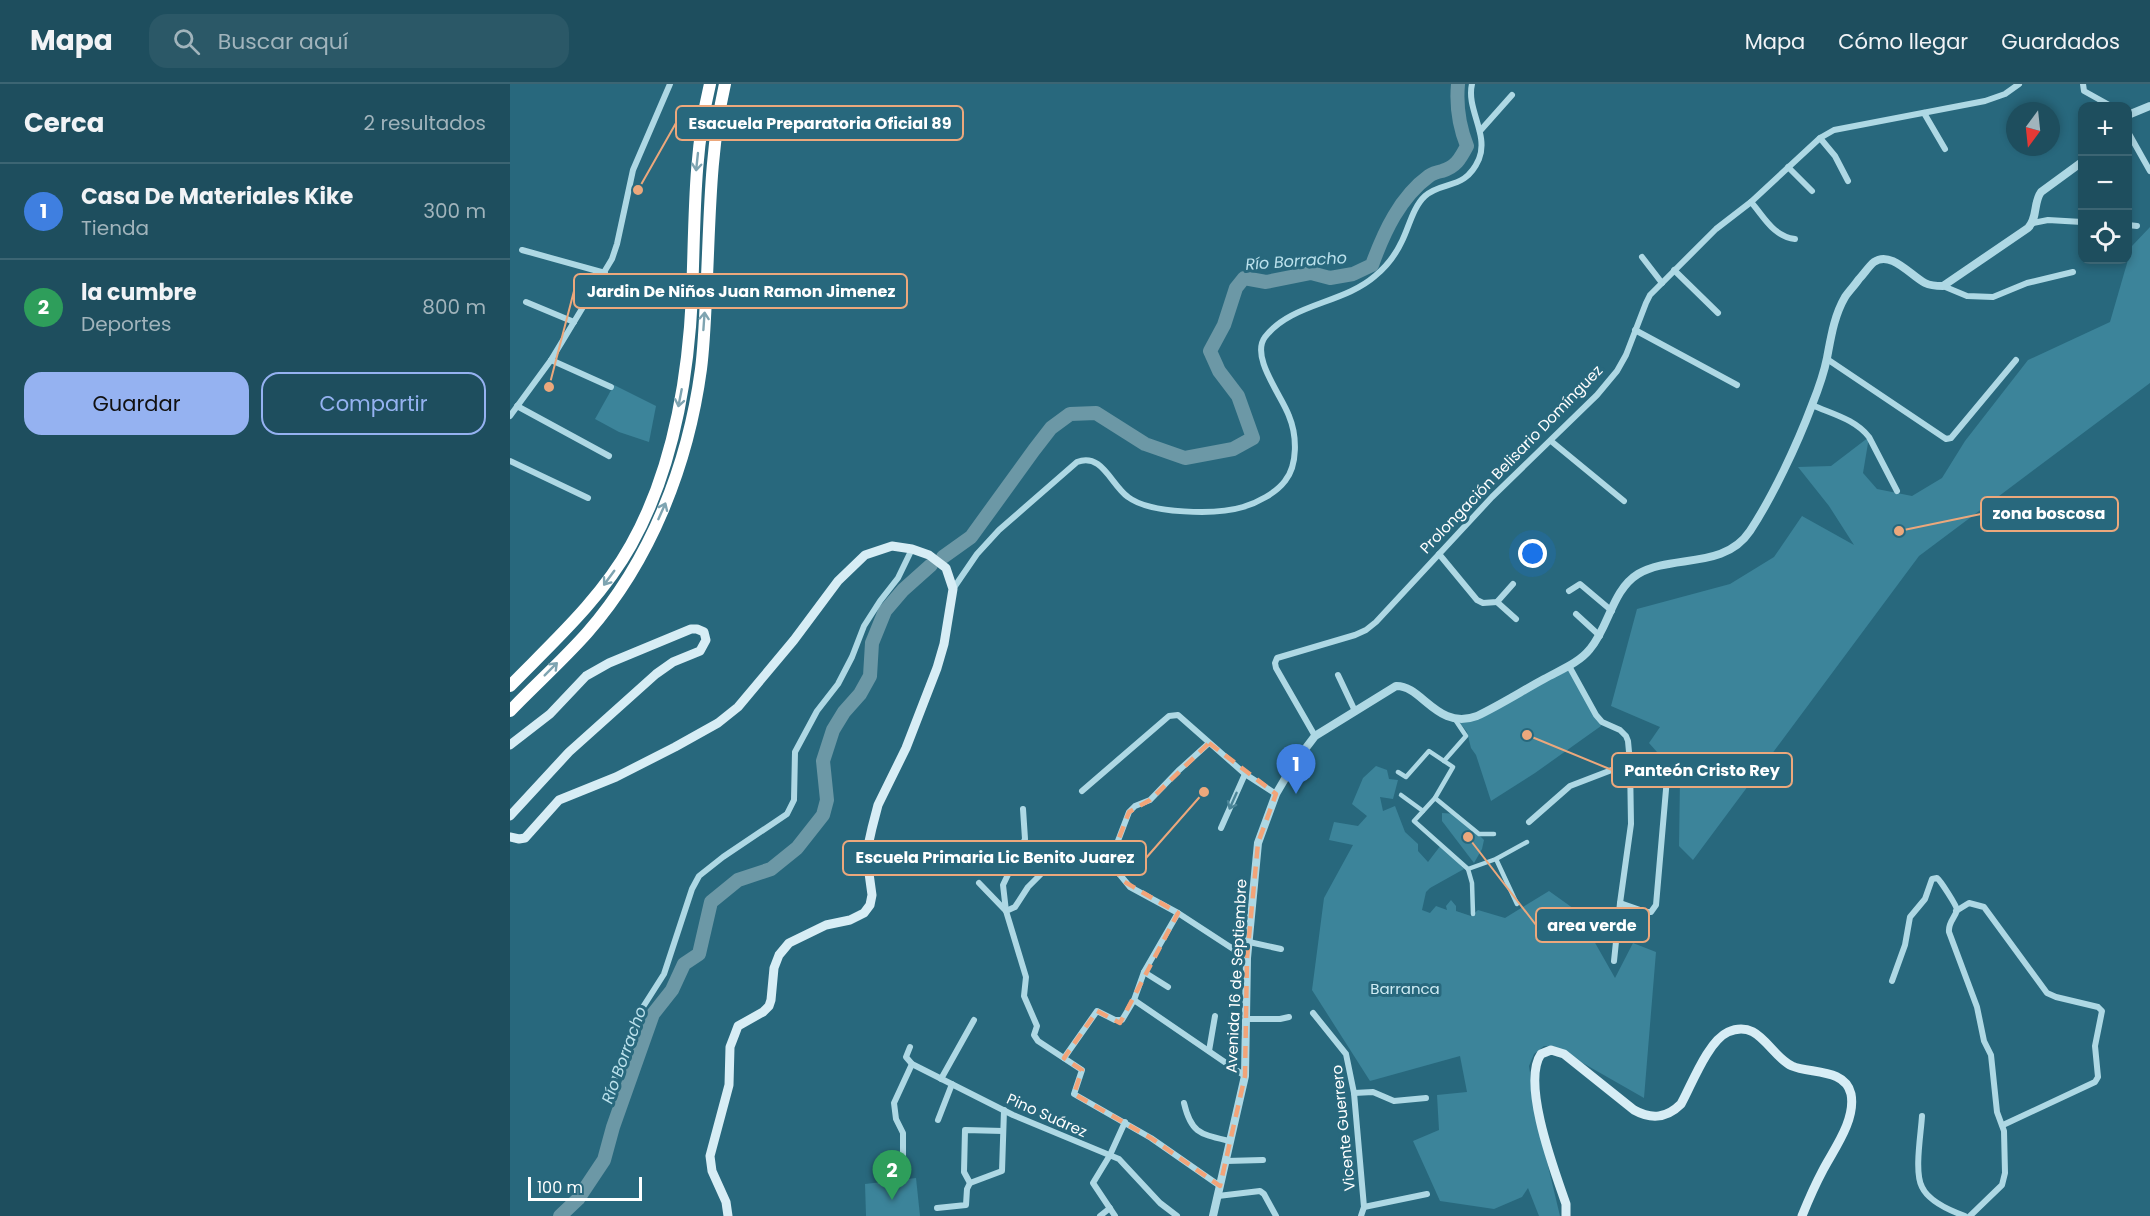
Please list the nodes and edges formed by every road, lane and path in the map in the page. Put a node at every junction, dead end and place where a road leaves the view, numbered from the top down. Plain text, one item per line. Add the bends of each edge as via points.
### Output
1 (670, 84) edge
2 (710, 84) edge
3 (725, 84) edge
4 (1472, 84) edge
5 (2019, 84) edge
6 (2083, 84) edge
7 (1512, 95) dead end
8 (2104, 102) edge
9 (2150, 106) edge
10 (1924, 113) junction
11 (2132, 113) edge
12 (1480, 131) junction
13 (1820, 138) junction
14 (2132, 140) edge
15 (1945, 149) dead end
16 (2078, 165) edge
17 (1788, 167) junction
18 (2150, 171) edge
19 (1848, 181) dead end
20 (1812, 191) dead end
21 (1751, 202) junction
22 (2078, 222) edge
23 (2033, 223) junction
24 (2132, 226) edge
25 (2137, 226) dead end
26 (1795, 239) dead end
27 (522, 250) dead end
28 (1641, 257) dead end
29 (1674, 270) junction
30 (2073, 272) dead end
31 (605, 273) junction
32 (1662, 283) junction
33 (1942, 286) junction
34 (526, 302) dead end
35 (1718, 313) dead end
36 (574, 322) junction
37 (1635, 330) junction
38 (1827, 359) junction
39 (551, 360) junction
40 (2016, 360) dead end
41 (1737, 386) dead end
42 (611, 387) dead end
43 (1812, 405) junction
44 (517, 406) junction
45 (510, 416) edge
46 (1551, 441) junction
47 (609, 456) dead end
48 (510, 461) edge
49 (1897, 491) dead end
50 (588, 498) dead end
51 (1624, 501) dead end
52 (912, 549) junction
53 (1439, 554) junction
54 (1513, 584) dead end
55 (953, 589) junction
56 (1569, 591) dead end
57 (1497, 602) junction
58 (1612, 611) junction
59 (1576, 614) dead end
60 (1516, 619) dead end
61 (1600, 636) junction
62 (1569, 666) junction
63 (1338, 675) dead end
64 (510, 686) edge
65 (510, 711) edge
66 (1354, 711) junction
67 (1454, 718) junction
68 (1315, 736) junction
69 (1209, 743) junction
70 (510, 745) edge
71 (1444, 761) junction
72 (1630, 763) junction
73 (1398, 772) dead end
74 (1245, 774) junction
75 (1667, 778) dead end
76 (1082, 791) dead end
77 (1276, 794) junction
78 (1401, 795) dead end
79 (1435, 798) junction
80 (1023, 809) dead end
81 (1423, 811) junction
82 (510, 816) edge
83 (1529, 822) dead end
84 (1221, 828) dead end
85 (1494, 834) dead end
86 (510, 837) edge
87 (1527, 842) dead end
88 (994, 845) dead end
89 (1054, 855) dead end
90 (1015, 858) junction
91 (1496, 859) junction
92 (1468, 869) junction
93 (979, 883) dead end
94 (1620, 903) junction
95 (1517, 904) dead end
96 (1006, 911) junction
97 (1956, 911) junction
98 (1178, 913) junction
99 (1473, 914) dead end
100 (1249, 942) junction
101 (1281, 949) dead end
102 (1247, 958) junction
103 (1614, 961) dead end
104 (1144, 972) junction
105 (1892, 981) dead end
106 (1168, 987) dead end
107 (1134, 1000) junction
108 (1313, 1013) dead end
109 (1215, 1016) dead end
110 (1289, 1017) dead end
111 (1246, 1019) junction
112 (974, 1020) dead end
113 (910, 1047) dead end
114 (1209, 1051) junction
115 (1064, 1058) junction
116 (912, 1064) junction
117 (1245, 1076) junction
118 (941, 1079) junction
119 (952, 1084) junction
120 (611, 1087) dead end
121 (1354, 1093) junction
122 (1426, 1098) dead end
123 (1184, 1103) dead end
124 (1004, 1110) junction
125 (1922, 1116) dead end
126 (938, 1120) dead end
127 (1125, 1122) junction
128 (2003, 1125) junction
129 (1003, 1131) junction
130 (1229, 1141) junction
131 (1110, 1155) junction
132 (1263, 1160) dead end
133 (1226, 1161) junction
134 (903, 1165) dead end
135 (970, 1183) junction
136 (1220, 1186) junction
137 (1427, 1194) dead end
138 (1218, 1196) junction
139 (1364, 1207) junction
140 (937, 1208) dead end
141 (1110, 1208) junction
142 (728, 1216) edge
143 (1100, 1216) edge
144 (1115, 1216) edge
145 (1177, 1216) edge
146 (1213, 1216) edge
147 (1276, 1216) edge
148 (1360, 1216) edge
149 (1566, 1216) edge
150 (1802, 1216) edge
151 (1965, 1216) edge
152 (1970, 1216) edge

1 - 31 street via 633,170 617,244
2 -> 64 highway via 695,182 686,368 657,491 631,545 608,580
65 -> 3 highway via 587,633 621,587 645,548 670,494 688,436 701,369 714,150
4 - 12 street via 1471,101
5 - 10 street, Prolongación Belisario Domínguez via 2006,94 1985,101
6 - 8 street via 2083,90
7 - 12 street
9 - 11 street
10 - 13 street, Prolongación Belisario Domínguez via 1845,127
10 - 15 street
12 - 55 street via 1482,149 1470,174 1427,194 1401,243 1378,274 1353,291 1286,320 1264,339 1262,361 1290,417 1295,443 1293,465 1285,482 1264,499 1245,507 1227,511 1174,510 1129,499 1099,464 1085,459 999,530
13 - 17 street, Prolongación Belisario Domínguez
13 - 19 street
14 - 18 street
16 - 23 street via 2037,197
17 - 20 street
17 - 21 street, Prolongación Belisario Domínguez
21 - 26 street via 1778,233
21 - 29 street, Prolongación Belisario Domínguez
22 - 23 street
23 - 33 street
24 - 25 street
27 - 31 street
28 - 32 street
29 - 32 street, Prolongación Belisario Domínguez
29 - 35 street
30 - 33 street via 2026,283 1994,297 1967,296
31 - 36 street
32 - 37 street, Prolongación Belisario Domínguez via 1646,303
33 - 38 street via 1925,283 1894,261 1876,261 1845,297
34 - 36 street
36 - 39 street
37 - 41 street
37 - 46 street, Prolongación Belisario Domínguez via 1617,371
38 - 40 street via 1946,439 1951,438
38 - 43 street
39 - 42 street
39 - 44 street
43 - 49 street via 1864,429
43 - 58 street via 1776,485 1748,534 1721,554 1640,573 1619,594
44 - 45 street
44 - 47 street
46 - 51 street
46 - 53 street, Prolongación Belisario Domínguez
48 - 50 street
52 - 55 main road via 929,555 946,568
52 - 86 main road via 882,548 851,567 738,707 718,723 616,777 559,800 525,838
52 - 120 street via 898,578 864,626 838,684 817,711 795,752 794,800 787,814 723,857 695,882 664,974 643,1007
53 - 57 street via 1477,600
53 - 68 street, Prolongación Belisario Domínguez via 1366,630 1277,658 1276,668
54 - 57 street
55 - 142 main road via 937,668 872,828 868,846 870,905 850,920 826,925 789,943 774,968 769,1006 738,1026 730,1047 729,1085 710,1156
56 - 58 street via 1580,584
57 - 60 street
58 - 61 street
59 - 61 street
61 - 62 street via 1588,652
62 - 67 street via 1477,716 1468,720
62 - 72 street via 1596,716 1626,736
63 - 66 street
66 - 67 street, Avenida 16 de Septiembre via 1390,688 1402,686
66 - 68 street, Avenida 16 de Septiembre
67 - 71 street via 1466,736
68 - 77 street, Avenida 16 de Septiembre
69 - 74 street
69 - 76 street via 1178,715 1169,716
69 - 98 street via 1150,800 1129,812 1116,846 1116,870 1123,881
70 - 82 main road via 550,714 586,676 691,629 704,632 706,640 700,651 656,674 569,752
71 - 73 street via 1429,751 1406,777
71 - 79 street via 1453,767
72 - 83 street via 1570,786
72 - 94 street via 1631,824
74 - 77 street
74 -> 84 street
75 - 94 street via 1656,905 1646,912
77 - 100 street, Avenida 16 de Septiembre via 1258,843
78 - 81 street
79 - 81 street
79 - 85 street via 1479,834
80 - 90 street via 1025,839
81 - 92 street via 1414,821
87 - 91 street
88 - 90 street
89 - 96 street via 1015,907
90 - 96 street via 1003,885
91 - 92 street
91 - 95 street
92 - 99 street
93 - 96 street
94 - 103 street
96 - 115 street via 1026,977 1024,996 1037,1026 1034,1035
97 - 105 street via 1940,880 1933,878 1925,898 1910,917
97 - 128 street via 1949,932 1991,1055 1997,1112
97 - 128 street via 1970,903 1984,907 2047,993 2102,1011 2095,1046 2096,1082
98 - 102 street
98 - 104 street
100 - 101 street
100 - 102 street, Avenida 16 de Septiembre
102 - 111 street, Avenida 16 de Septiembre
104 - 106 street
104 - 107 street
107 - 114 street
107 - 115 street via 1119,1021 1100,1011 1094,1013
108 - 121 street, Vicente Guerrero via 1346,1054
109 - 114 street
110 - 111 street
111 - 117 street, Avenida 16 de Septiembre
112 - 118 street
113 - 116 street via 906,1057
114 - 117 street
115 - 127 street via 1082,1070 1074,1094
116 - 118 street, Pino Suárez
116 - 134 street via 894,1103 903,1133
117 - 130 street, Avenida 16 de Septiembre
118 - 119 street, Pino Suárez
119 - 124 street, Pino Suárez
119 - 126 street
121 - 122 street via 1373,1092 1394,1101
121 - 139 street, Vicente Guerrero
123 - 130 street via 1196,1132
124 - 129 street
124 - 131 street, Pino Suárez
125 - 151 street via 1921,1185 1933,1199
127 - 131 street
127 - 136 street
128 - 152 street via 2002,1185
129 - 135 street via 1002,1171
129 - 135 street via 965,1130 964,1172
130 - 133 street, Avenida 16 de Septiembre
131 - 141 street via 1093,1183
131 - 145 street, Pino Suárez via 1119,1159
132 - 133 street
133 - 136 street, Avenida 16 de Septiembre
135 - 140 street via 966,1205
136 - 138 street, Avenida 16 de Septiembre
137 - 139 street
138 - 146 street, Avenida 16 de Septiembre
138 - 147 street via 1260,1191
139 - 148 street, Vicente Guerrero
141 - 143 street
141 - 144 street
149 - 150 main road via 1566,1204 1541,1128 1536,1067 1541,1053 1551,1050 1564,1054 1635,1110 1660,1117 1681,1104 1714,1044 1726,1033 1743,1029 1763,1038 1793,1067 1826,1073 1842,1081 1851,1095 1846,1125

